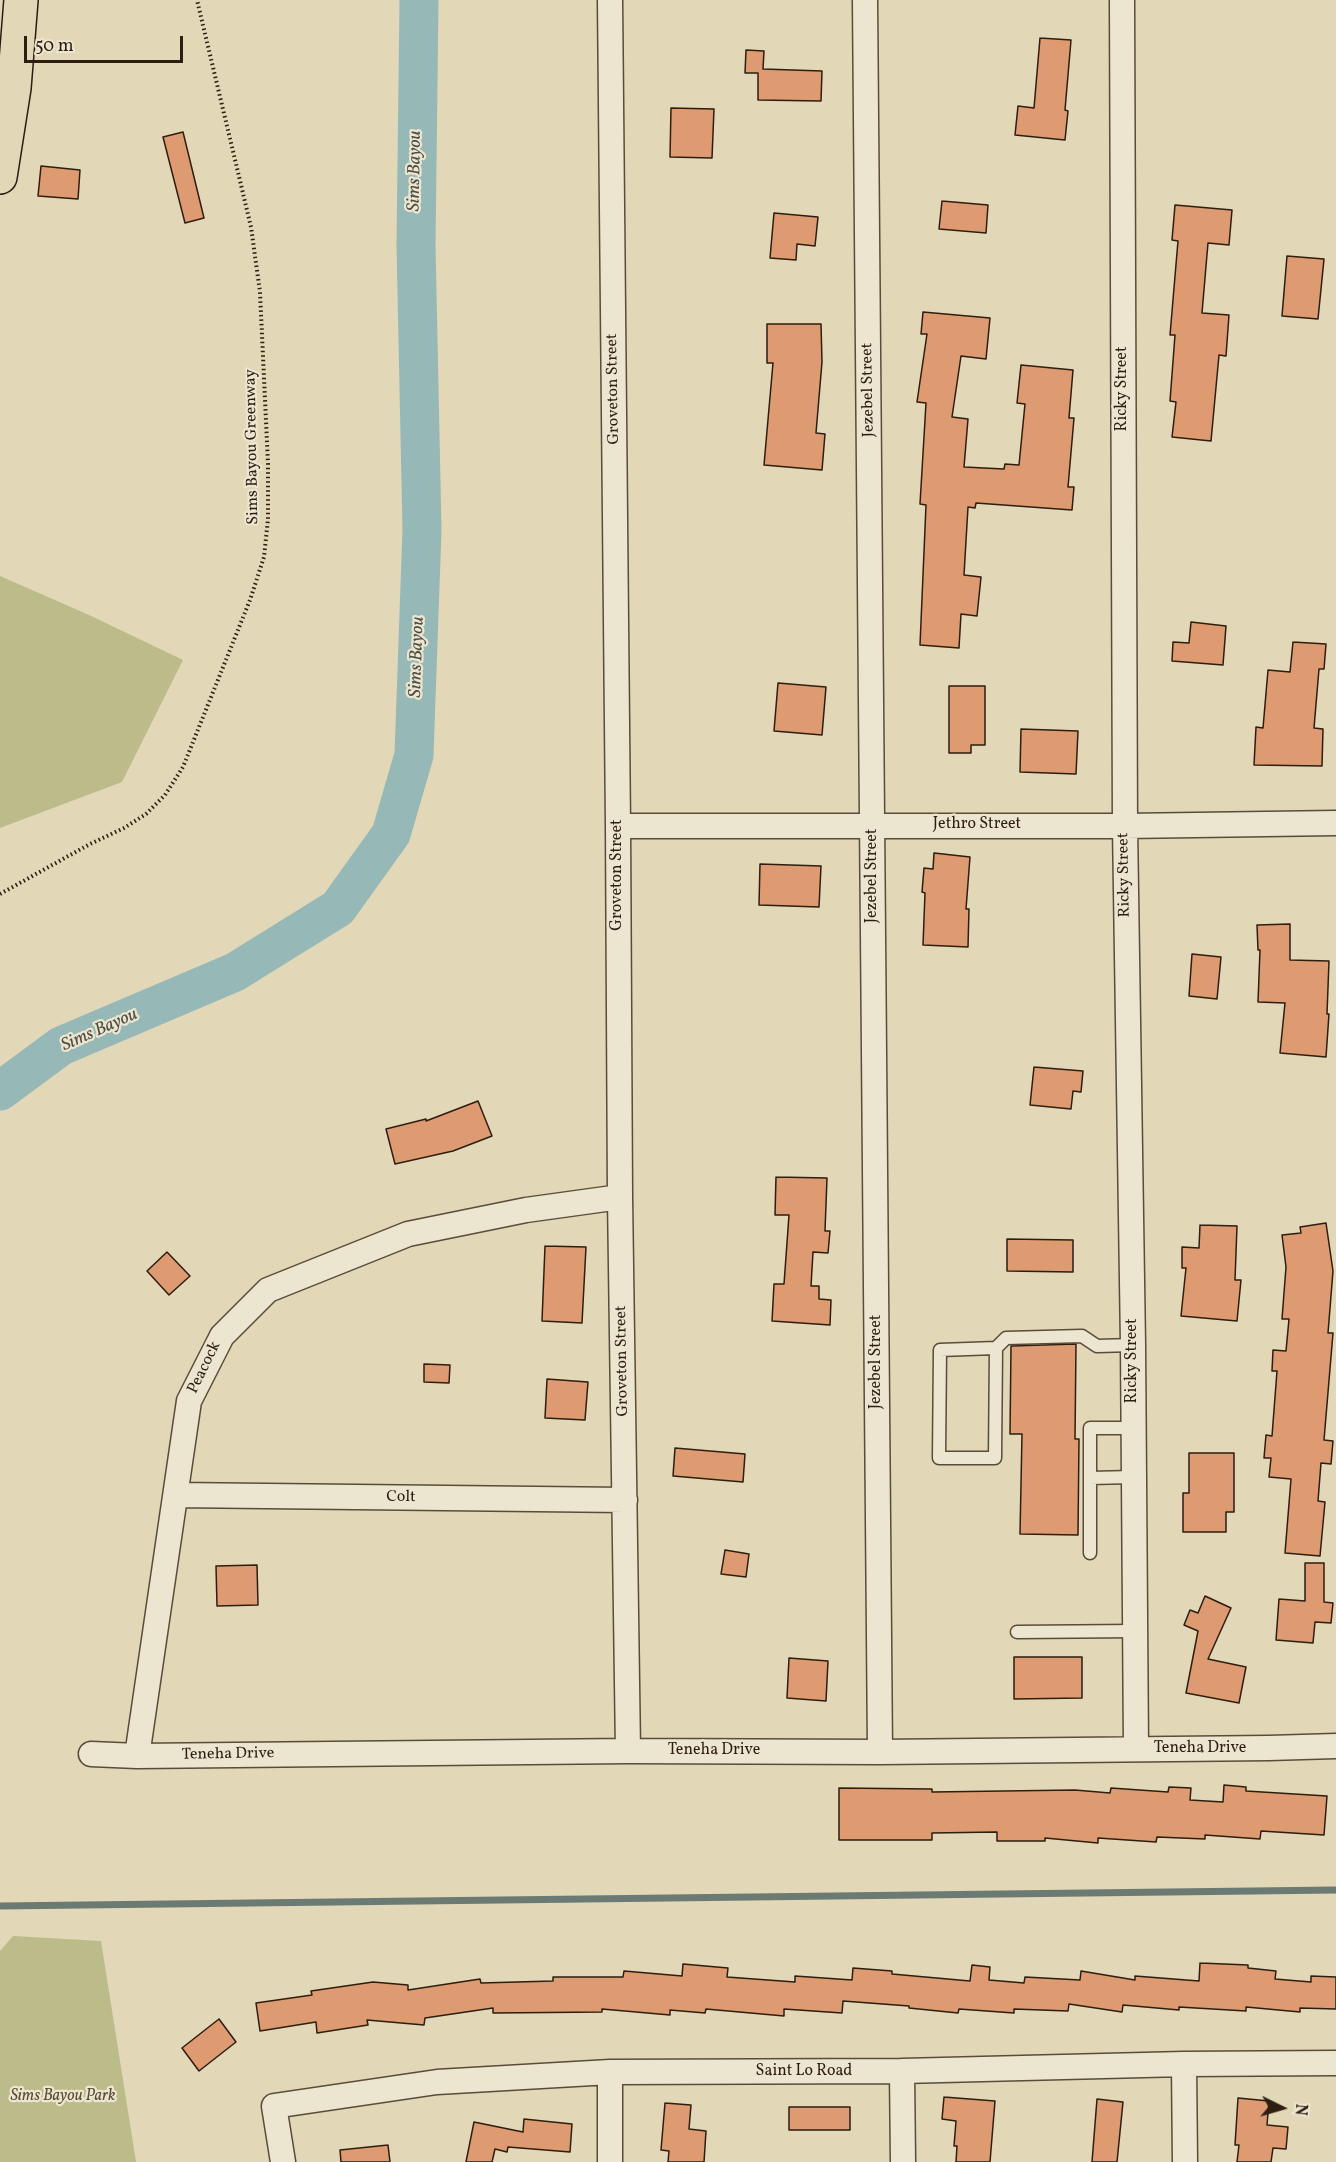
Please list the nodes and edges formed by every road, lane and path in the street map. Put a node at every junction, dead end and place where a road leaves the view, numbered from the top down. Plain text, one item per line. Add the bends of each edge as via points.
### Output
1 (21, 0) edge
2 (197, 0) edge
3 (610, 0) edge
4 (865, 0) edge
5 (1122, 0) edge
6 (7, 88) edge
7 (0, 177) edge
8 (1336, 823) edge
9 (873, 825) junction
10 (618, 826) junction
11 (1125, 826) junction
12 (0, 894) edge
13 (620, 1197) junction
14 (1133, 1345) junction
15 (996, 1348) junction
16 (1133, 1428) junction
17 (1133, 1477) junction
18 (1090, 1478) junction
19 (176, 1496) junction
20 (625, 1500) junction
21 (1090, 1553) dead end
22 (1135, 1631) junction
23 (1017, 1632) dead end
24 (1336, 1746) edge
25 (1136, 1749) junction
26 (628, 1751) junction
27 (880, 1752) junction
28 (91, 1754) dead end
29 (137, 1756) junction
30 (1336, 2063) edge
31 (1184, 2064) junction
32 (610, 2072) junction
33 (902, 2072) junction
34 (283, 2162) edge
35 (610, 2162) edge
36 (903, 2162) edge
37 (1185, 2162) edge

1 - 6 main road
2 - 12 path, Sims Bayou Greenway via 251,227 260,292 268,464 264,557 183,767 165,795 124,828
3 - 10 street, Groveton Street
4 - 9 street, Jezebel Street
5 - 11 street, Ricky Street
6 - 7 main road
8 - 11 street, Jethro Street
9 - 10 street, Jethro Street
9 - 11 street, Jethro Street
9 - 27 street, Jezebel Street
10 - 13 street, Groveton Street
11 - 14 street, Ricky Street
13 - 19 street, Peacock via 526,1210 408,1234 268,1290 222,1335 189,1401
13 - 20 street, Groveton Street
14 - 15 lane via 1097,1346 1082,1336 1006,1338
14 - 16 street, Ricky Street
15 - 15 lane via 940,1350 939,1458 996,1458
16 - 17 street, Ricky Street
16 - 18 lane via 1090,1428
17 - 18 lane
17 - 22 street, Ricky Street
18 - 21 lane
19 - 20 street, Colt
19 - 29 street, Peacock
20 - 26 street, Groveton Street
22 - 23 lane
22 - 25 street, Ricky Street
24 - 25 street, Teneha Drive
25 - 27 street, Teneha Drive
26 - 27 street, Teneha Drive
26 - 29 street, Teneha Drive
28 - 29 street, Teneha Drive
30 - 31 street, Saint Lo Road
31 - 33 street, Saint Lo Road
31 - 37 street
32 - 33 street, Saint Lo Road
32 - 34 street, Saint Lo Road via 437,2082 274,2106
32 - 35 street
33 - 36 street

